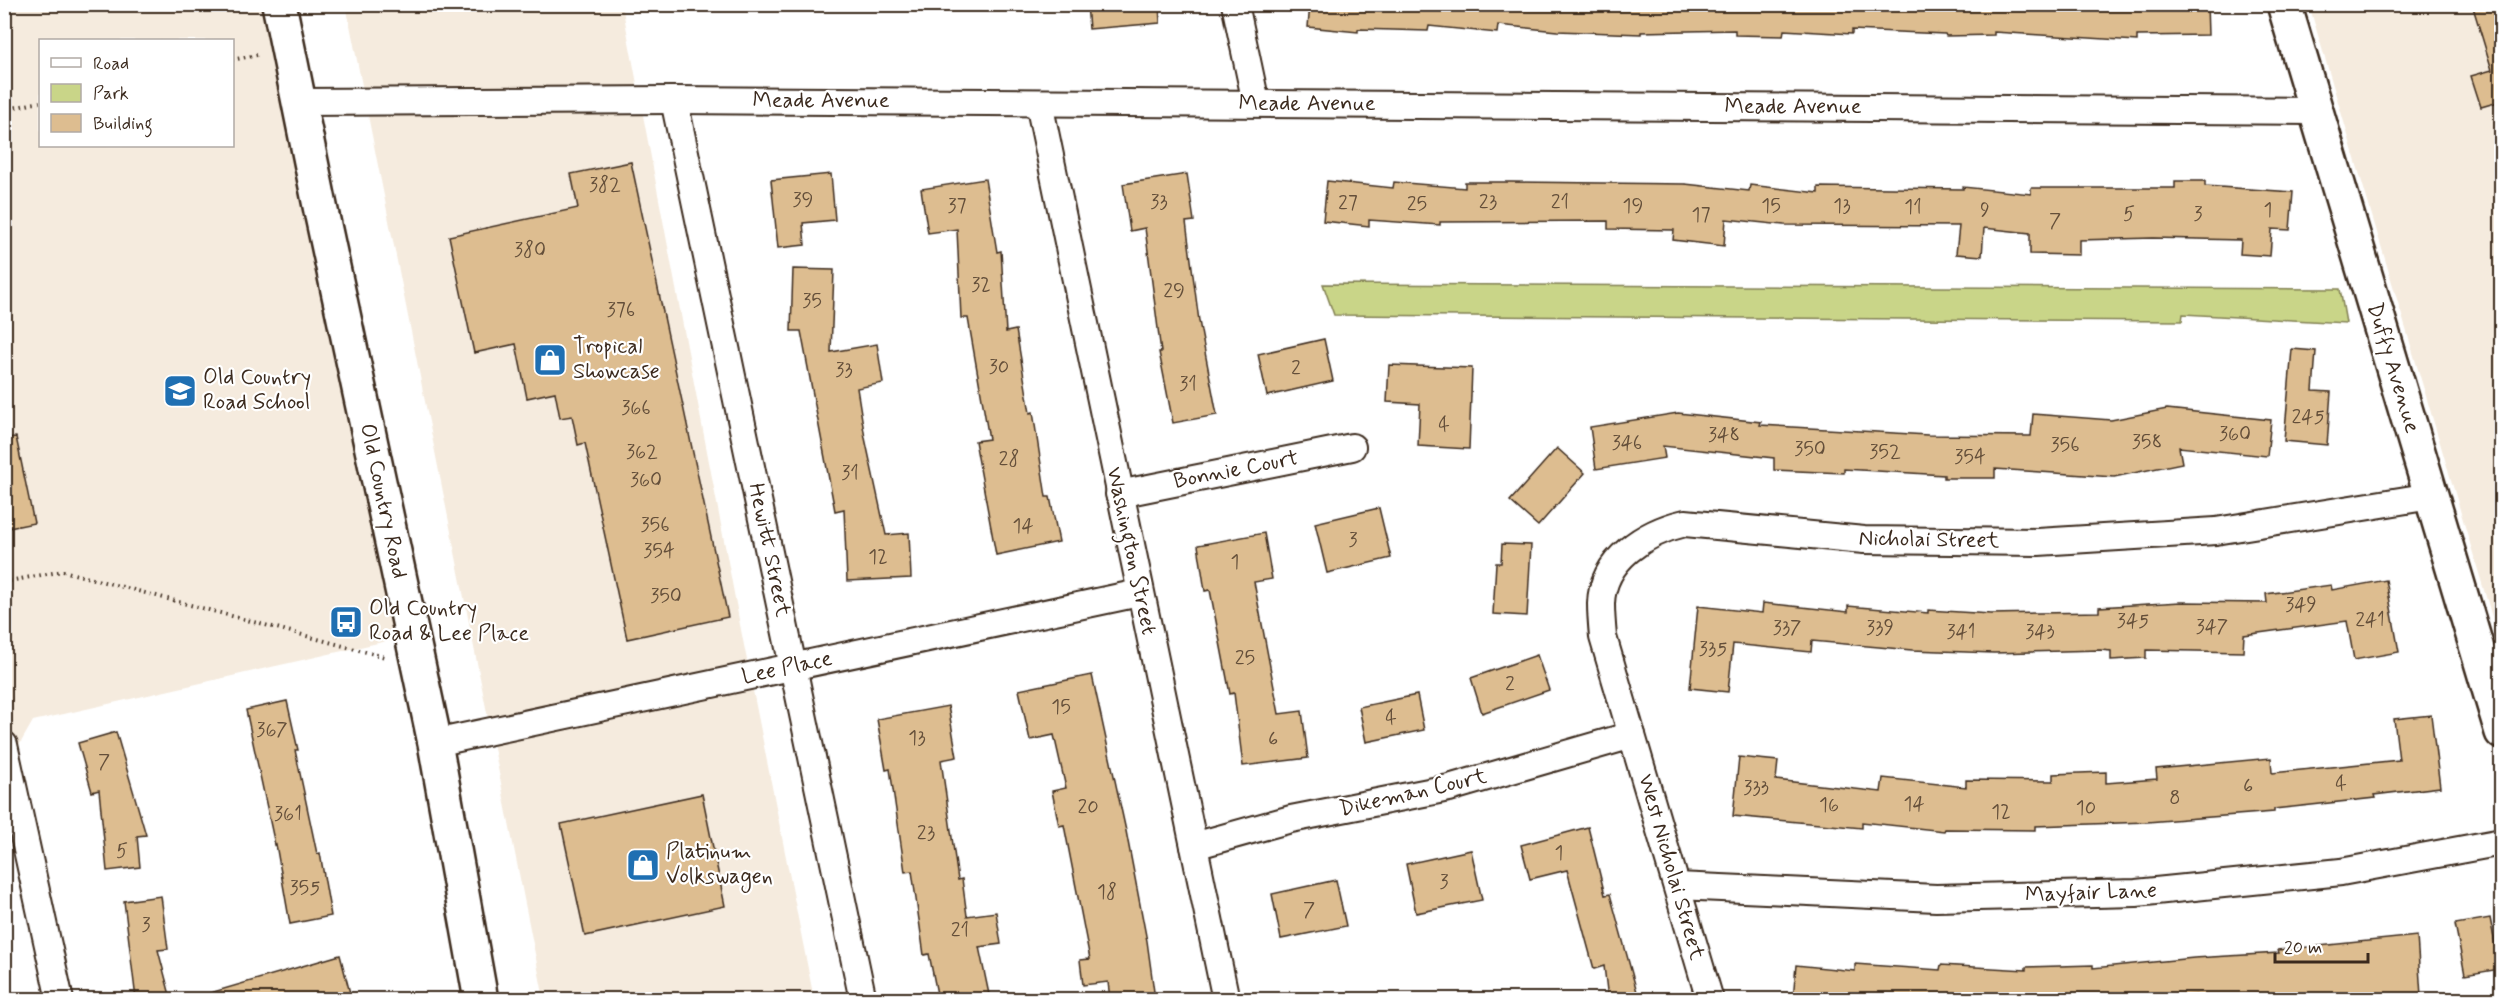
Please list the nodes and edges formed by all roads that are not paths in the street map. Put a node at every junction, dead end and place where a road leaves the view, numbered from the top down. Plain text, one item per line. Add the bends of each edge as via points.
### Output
1 (279, 4) edge
2 (1235, 4) edge
3 (2284, 4) edge
4 (674, 100) junction
5 (298, 102) junction
6 (1039, 103) junction
7 (1256, 103) junction
8 (2316, 111) junction
9 (1352, 447) dead end
10 (1119, 494) junction
11 (2432, 496) junction
12 (1139, 593) junction
13 (794, 667) junction
14 (2502, 732) edge
15 (1632, 735) junction
16 (435, 743) junction
17 (4, 745) edge
18 (2502, 842) edge
19 (1194, 846) junction
20 (1677, 886) junction
21 (60, 999) edge
22 (481, 999) edge
23 (863, 999) edge
24 (1226, 999) edge
25 (1710, 999) edge

1 - 5 main road, Old Country Road
2 - 7 street
3 - 8 main road, Duffy Avenue
4 - 5 street, Meade Avenue
4 - 6 street, Meade Avenue
4 - 13 street, Hewitt Street
5 - 16 main road, Old Country Road
6 - 7 street, Meade Avenue
6 - 10 street, Washington Street
7 - 8 street, Meade Avenue
8 - 11 main road, Duffy Avenue
9 - 10 street, Bonnie Court
10 - 12 street, Washington Street
11 - 14 main road, Duffy Avenue
11 - 15 street, Nicholai Street via 2216,531 2038,542 1864,540 1685,523 1667,527 1644,537 1620,558 1601,602 1603,637
12 - 13 street, Lee Place
12 - 19 street, Washington Street
13 - 16 street, Lee Place
13 - 23 street, Hewitt Street
15 - 19 street, Dikeman Court via 1449,788 1292,819
15 - 20 street, West Nicholai Street
16 - 22 main road, Old Country Road
17 - 21 street
18 - 20 street, Mayfair Lane via 2341,872 2136,893 1936,898
19 - 24 street, Washington Street
20 - 25 street, West Nicholai Street

